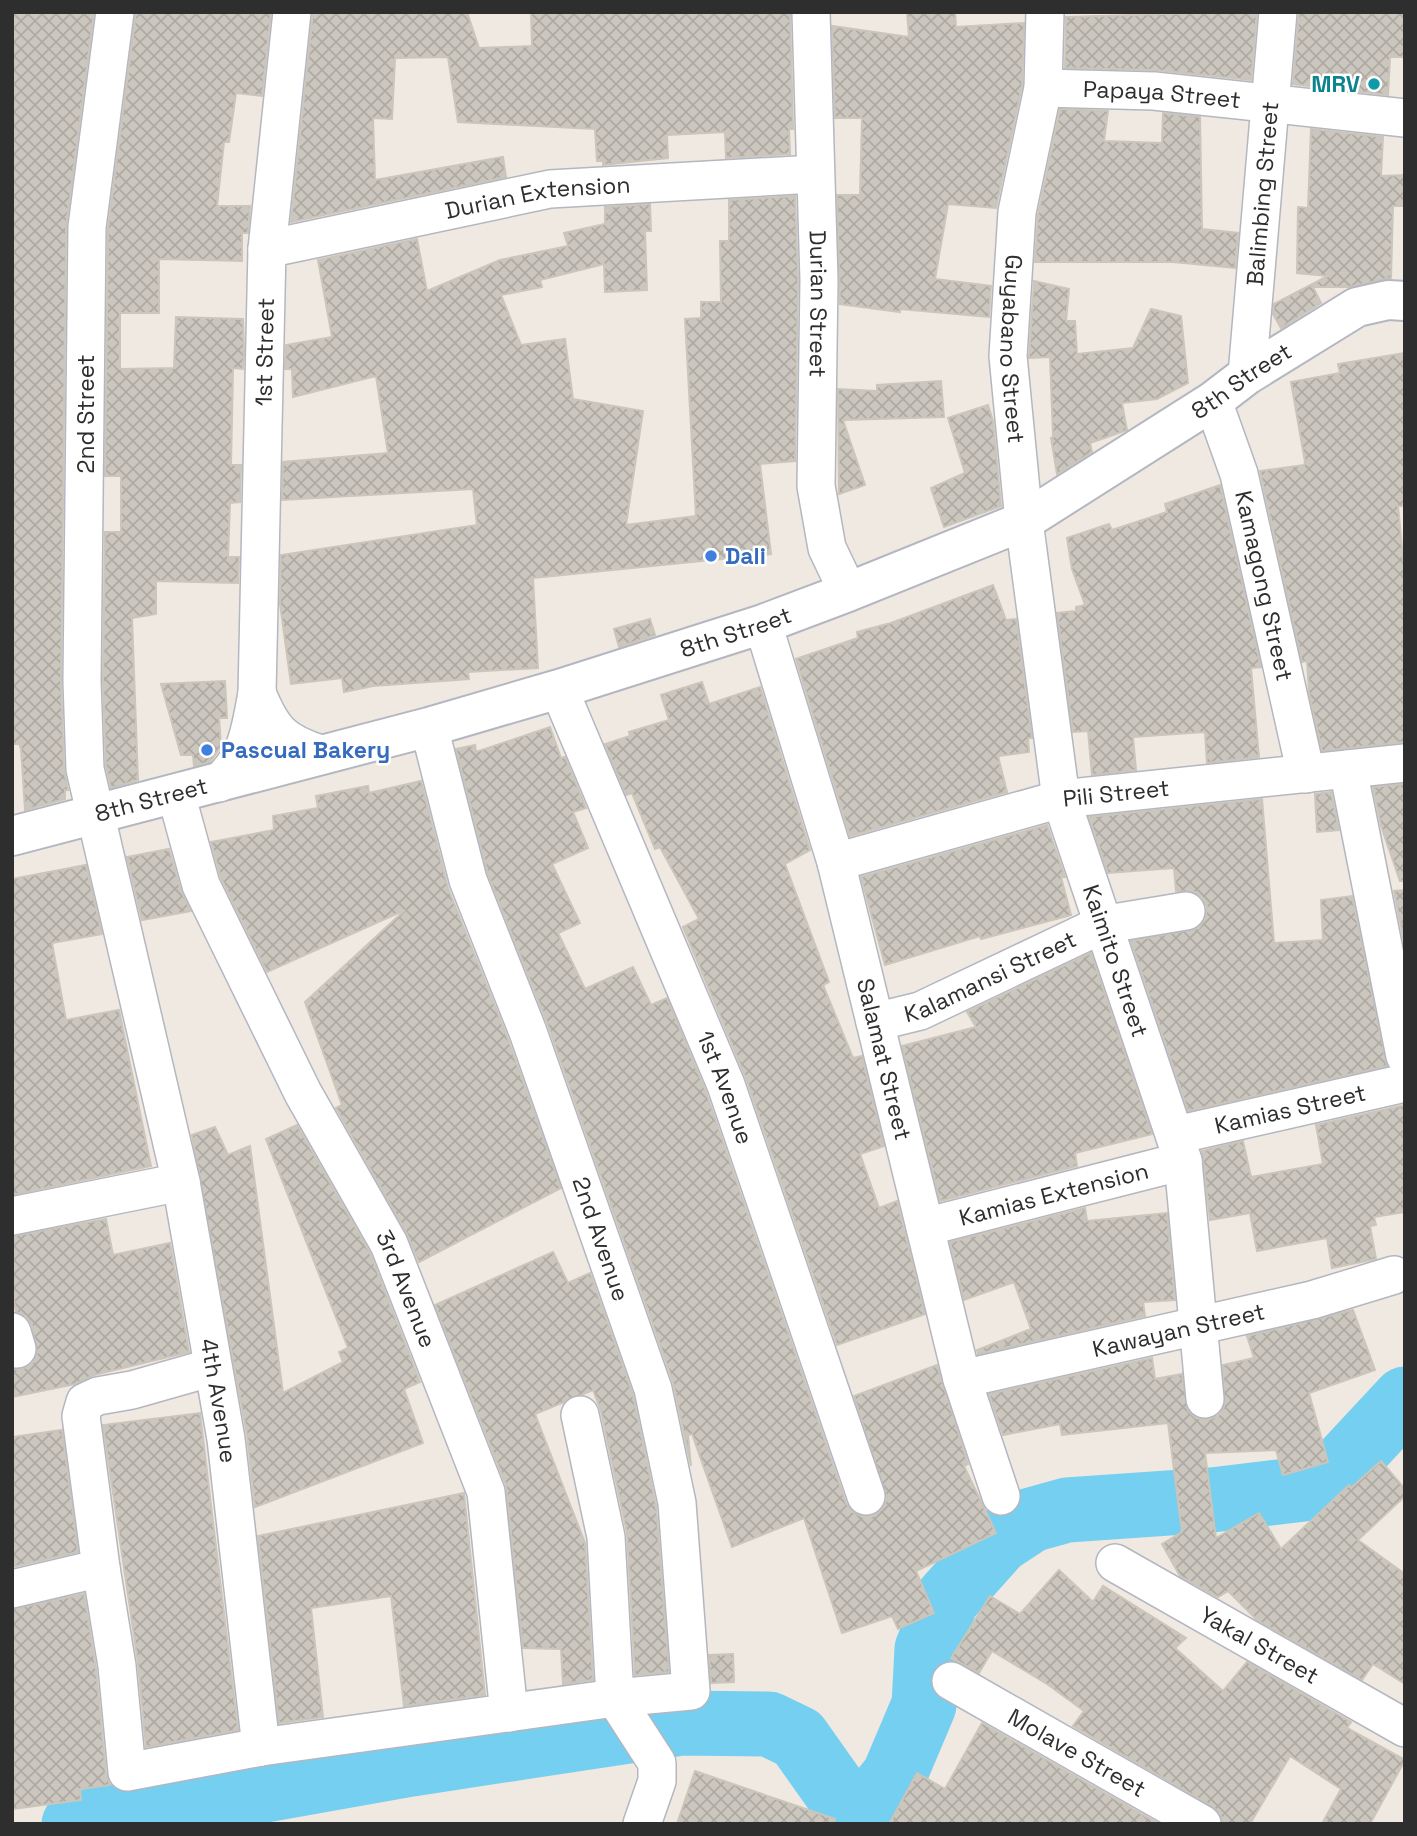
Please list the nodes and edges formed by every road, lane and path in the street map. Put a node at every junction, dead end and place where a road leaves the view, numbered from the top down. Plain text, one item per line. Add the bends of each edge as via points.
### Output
1 (115, 12) edge
2 (292, 12) edge
3 (811, 12) edge
4 (1045, 12) edge
5 (1278, 12) edge
6 (1043, 88) junction
7 (1271, 105) junction
8 (1405, 118) edge
9 (815, 174) junction
10 (267, 249) junction
11 (1405, 301) edge
12 (1247, 375) junction
13 (1213, 401) junction
14 (1024, 521) junction
15 (848, 592) junction
16 (763, 624) junction
17 (559, 689) junction
18 (257, 693) junction
19 (429, 727) junction
20 (321, 754) junction
21 (1405, 763) edge
22 (1348, 769) junction
23 (1306, 774) junction
24 (219, 782) junction
25 (176, 794) junction
26 (1061, 799) junction
27 (94, 817) junction
28 (12, 836) edge
29 (836, 862) junction
30 (1186, 911) dead end
31 (1101, 925) junction
32 (875, 1022) junction
33 (1405, 1056) edge
34 (1405, 1083) edge
35 (1179, 1148) junction
36 (181, 1182) junction
37 (12, 1216) edge
38 (925, 1227) junction
39 (1394, 1275) dead end
40 (1198, 1324) junction
41 (214, 1367) junction
42 (962, 1379) junction
43 (1205, 1399) dead end
44 (580, 1415) dead end
45 (866, 1496) dead end
46 (1001, 1496) dead end
47 (1115, 1563) dead end
48 (101, 1567) junction
49 (12, 1589) edge
50 (951, 1681) dead end
51 (509, 1713) junction
52 (631, 1723) junction
53 (1405, 1728) edge
54 (261, 1747) junction
55 (642, 1824) edge
56 (1202, 1824) edge

1 - 27 street, 2nd Street via 87,227 82,681 85,769
2 - 10 street, 1st Street
3 - 9 street, Durian Street
4 - 6 street, Guyabano Street
5 - 7 street, Balimbing Street
6 - 7 street, Papaya Street via 1154,91
6 - 14 street, Guyabano Street via 1017,212 1009,356
7 - 8 street, Papaya Street
7 - 12 street, Balimbing Street
9 - 10 street, Durian Extension via 550,189
9 - 15 street, Durian Street via 819,280 816,486 827,548
10 - 18 street, 1st Street
11 - 12 street, 8th Street via 1357,307
12 - 13 street, 8th Street
13 - 14 street, 8th Street
13 - 23 street, Kamagong Street via 1239,474
14 - 15 street, 8th Street
14 - 26 street, Kaimito Street
15 - 16 street, 8th Street
16 - 17 street, 8th Street
16 - 29 street, Salamat Street
17 - 19 street, 8th Street
17 - 45 street, 1st Avenue via 726,1085
18 - 20 street, 1st Street via 270,724 294,746
18 - 24 street, 1st Street via 238,764
19 - 20 street, 8th Street
19 - 52 street, 2nd Avenue via 468,880 528,1032 653,1389 677,1503 691,1691
20 - 24 street, 8th Street
21 - 22 street, Pili Street
22 - 23 street, Pili Street
22 - 33 street
23 - 26 street, Pili Street
24 - 25 street, 8th Street
25 - 27 street, 8th Street
25 - 51 street, 3rd Avenue via 201,885 303,1093 389,1244 486,1492
26 - 29 street, Pili Street
26 - 31 street, Kaimito Street
27 - 28 street, 8th Street
27 - 36 street, 4th Avenue
29 - 32 street, Salamat Street
30 - 31 street, Kalamansi Street
31 - 32 street, Kalamansi Street via 920,1011
31 - 35 street, Kaimito Street
32 - 38 street, Salamat Street
34 - 35 street, Kamias Street
35 - 38 street, Kamias Extension
35 - 40 street, Kaimito Street
36 - 37 street
36 - 41 street, 4th Avenue
38 - 42 street, Salamat Street
39 - 40 street, Kawayan Street via 1312,1300
40 - 42 street, Kawayan Street
40 - 43 street, Kaimito Street
41 - 48 street via 98,1396 83,1406
41 - 54 street, 4th Avenue
42 - 46 street, Salamat Street
44 - 52 street via 606,1537
47 - 53 street, Yakal Street
48 - 49 street
48 - 54 street via 127,1772
50 - 56 street, Molave Street
51 - 52 street
51 - 54 street
52 - 55 street via 657,1763 657,1781

